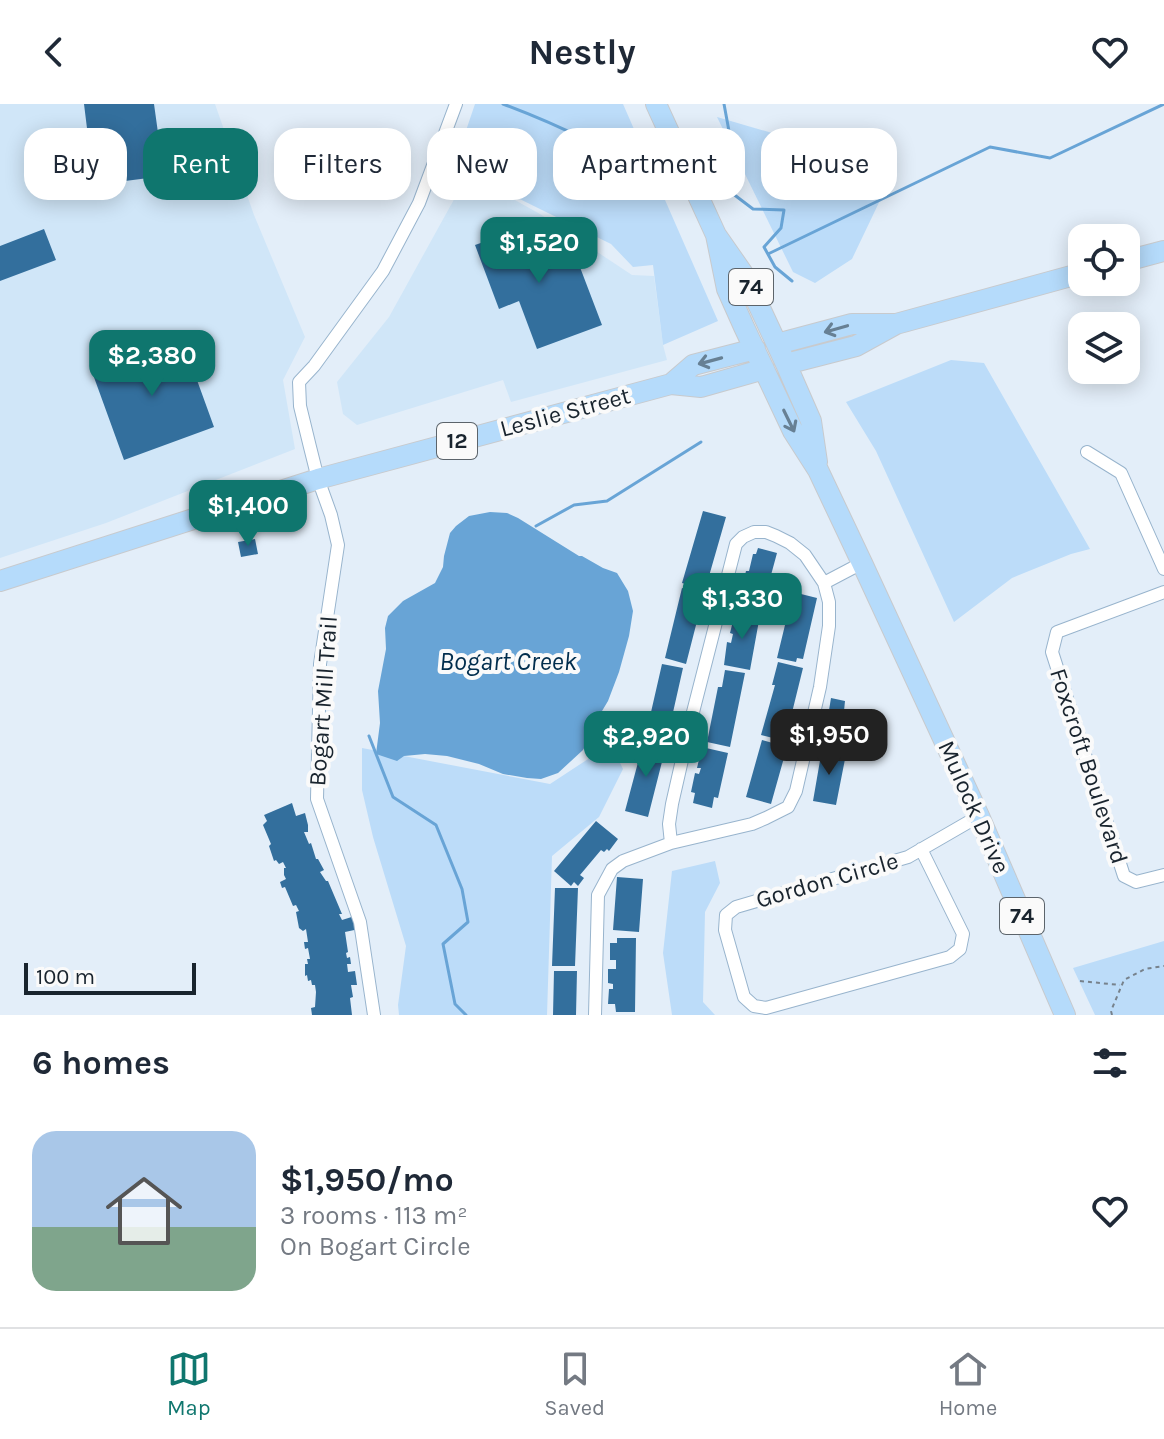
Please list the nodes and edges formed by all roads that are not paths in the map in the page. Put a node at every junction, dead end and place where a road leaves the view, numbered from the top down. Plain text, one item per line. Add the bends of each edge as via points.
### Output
1 (456, 104) edge
2 (656, 104) edge
3 (716, 235) junction
4 (1164, 251) edge
5 (1140, 257) edge
6 (1068, 277) edge
7 (896, 324) junction
8 (777, 344) junction
9 (755, 349) junction
10 (786, 364) junction
11 (764, 369) junction
12 (671, 384) junction
13 (1087, 452) dead end
14 (818, 470) junction
15 (318, 479) junction
16 (862, 563) junction
17 (1164, 569) edge
18 (0, 581) edge
19 (824, 583) junction
20 (1164, 592) edge
21 (979, 816) junction
22 (671, 843) junction
23 (921, 849) junction
24 (1164, 875) edge
25 (374, 1015) edge
26 (595, 1015) edge
27 (1065, 1015) edge

1 - 15 street, Bogart Mill Trail via 419,203 383,271 299,382
2 - 3 main road, Mulock Drive / 74
3 - 8 main road, Mulock Drive / 74 via 746,278
3 - 9 main road, Mulock Drive / 74 via 727,289
4 - 5 main road
6 - 7 main road
7 -> 8 main road via 852,324
7 - 10 main road via 856,346
8 - 10 main road, Mulock Drive / 74
9 - 11 main road, Mulock Drive / 74
9 -> 12 main road, Leslie Street / 12 via 693,365
10 - 14 main road, Mulock Drive / 74 via 811,421
11 - 12 main road, Leslie Street / 12 via 701,387
11 -> 14 main road, Mulock Drive / 74
12 - 15 main road, Leslie Street / 12
13 - 17 street via 1121,473
14 - 16 main road, Mulock Drive / 74
15 - 18 main road, Leslie Street / 12
15 - 25 street, Bogart Mill Trail via 338,545 320,664 317,799 360,922
16 - 19 street
16 - 21 main road, Mulock Drive / 74
19 - 22 street via 829,626 820,687 788,807 752,824
19 - 22 street via 805,555 776,536 754,532 736,544 672,804
20 - 24 street, Foxcroft Boulevard via 1057,632 1052,652 1124,876 1136,882
21 - 23 street, Gordon Circle
21 - 27 main road, Mulock Drive / 74
22 - 26 street via 623,861 612,869 598,895
23 - 23 street, Gordon Circle via 736,907 726,915 725,930 744,997 766,1008 950,957 960,949 963,934

